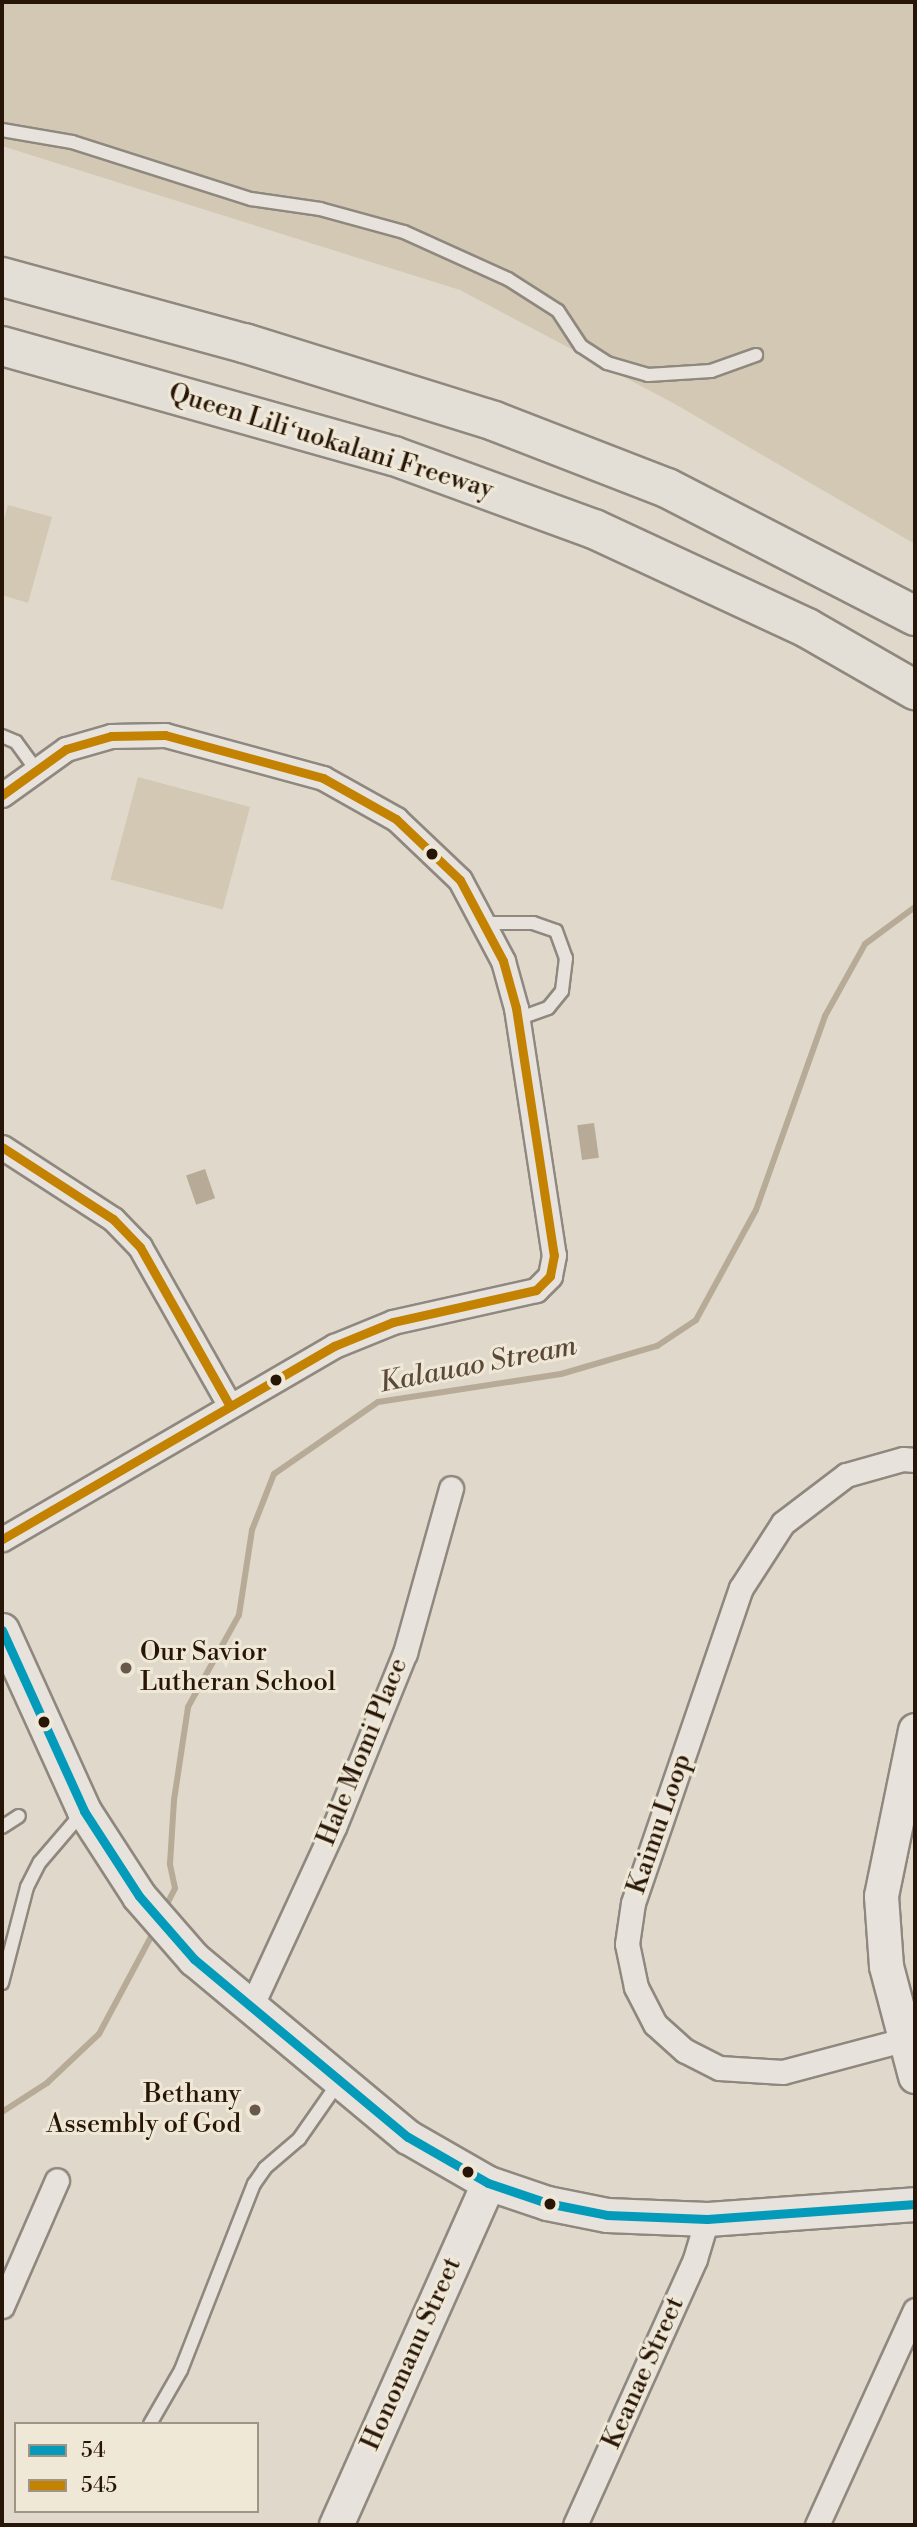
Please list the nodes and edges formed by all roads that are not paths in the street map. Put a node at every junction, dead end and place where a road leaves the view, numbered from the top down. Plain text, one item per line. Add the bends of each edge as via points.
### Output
1 (2, 130) edge
2 (2, 277) edge
3 (2, 346) edge
4 (756, 355) dead end
5 (915, 616) edge
6 (915, 690) edge
7 (2, 737) edge
8 (35, 768) junction
9 (2, 796) edge
10 (485, 923) junction
11 (518, 1019) junction
12 (2, 1147) edge
13 (229, 1404) junction
14 (915, 1460) edge
15 (451, 1488) dead end
16 (2, 1539) edge
17 (2, 1631) edge
18 (915, 1730) edge
19 (85, 1811) junction
20 (19, 1816) dead end
21 (2, 1827) edge
22 (2, 1983) edge
23 (251, 2007) junction
24 (903, 2040) junction
25 (915, 2076) edge
26 (338, 2083) junction
27 (57, 2180) dead end
28 (488, 2183) junction
29 (915, 2204) edge
30 (707, 2219) junction
31 (2, 2306) edge
32 (915, 2309) edge
33 (151, 2422) edge
34 (336, 2525) edge
35 (575, 2525) edge
36 (817, 2525) edge

1 - 4 lane via 72,142 251,199 320,209 404,232 508,279 558,311 581,346 607,363 648,375 711,371
2 - 5 highway via 373,381 520,430 667,488
3 - 6 highway, Queen Liliʻuokalani Freeway via 394,456 594,529 807,628
7 - 8 lane via 16,742
8 - 9 street
8 - 10 street via 66,750 111,736 165,735 323,778 368,801 417,836 460,880
10 - 11 street via 503,961
10 - 11 lane via 533,923 556,931 566,958 562,991 548,1008
11 - 13 street via 554,1237 550,1276 536,1290 516,1297 393,1322 334,1346
12 - 13 street via 113,1219 140,1247
13 - 16 street
14 - 24 street, Kaimu Loop via 903,1458 846,1475 783,1523 741,1588 633,1903 627,1944 635,1987 655,2024 685,2052 719,2068 783,2072
15 - 23 street, Hale Momi Place via 405,1653 334,1825
17 - 19 main road
18 - 24 main road via 881,1896 886,1966
19 - 22 lane via 40,1862 27,1887
19 - 23 main road via 139,1896 194,1959
20 - 21 lane
23 - 26 main road
24 - 25 main road
26 - 28 main road via 408,2137
26 - 33 lane via 299,2138 254,2184 181,2370
27 - 31 street
28 - 30 main road via 547,2203 607,2215
28 - 34 main road, Honomanu Street
29 - 30 main road
30 - 35 street, Keanae Street via 695,2259
32 - 36 street

